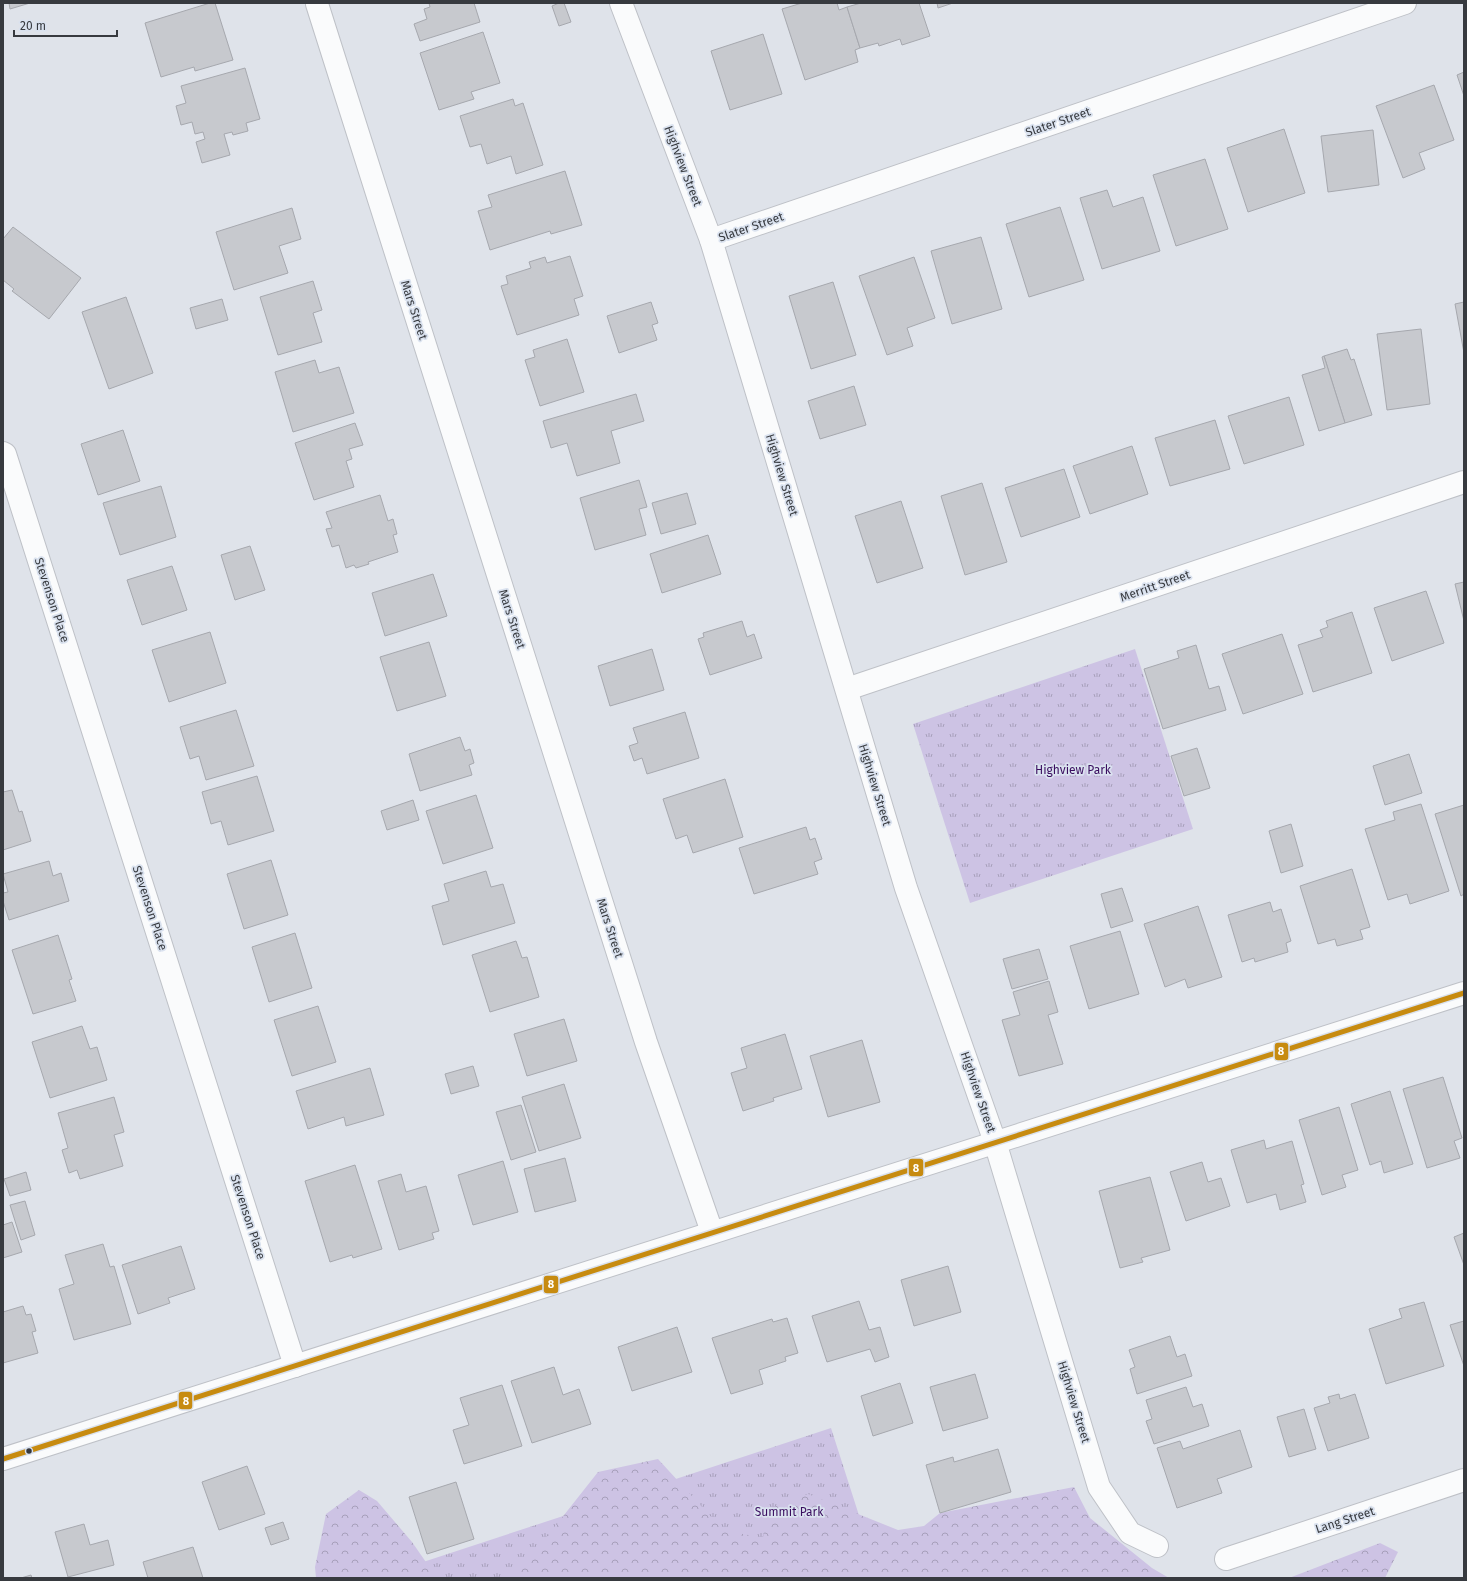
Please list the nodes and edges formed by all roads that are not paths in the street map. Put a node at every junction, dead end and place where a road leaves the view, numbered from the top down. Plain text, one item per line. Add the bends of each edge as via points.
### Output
1 (621, 3) edge
2 (1405, 3) edge
3 (317, 4) dead end
4 (711, 240) junction
5 (3, 453) edge
6 (1464, 482) edge
7 (847, 690) junction
8 (1464, 993) edge
9 (995, 1142) junction
10 (712, 1232) junction
11 (295, 1366) junction
12 (3, 1459) edge
13 (1464, 1480) edge
14 (1157, 1546) dead end
15 (1226, 1559) dead end

1 - 4 street, Highview Street
2 - 4 street, Slater Street
3 - 10 street, Mars Street via 646,1042
4 - 7 street, Highview Street
5 - 11 street, Stevenson Place via 8,461
6 - 7 street, Merritt Street
7 - 9 street, Highview Street via 906,888
8 - 9 street
9 - 10 street
9 - 14 street, Highview Street via 1099,1487 1130,1533
10 - 11 street
11 - 12 street
13 - 15 street, Lang Street

